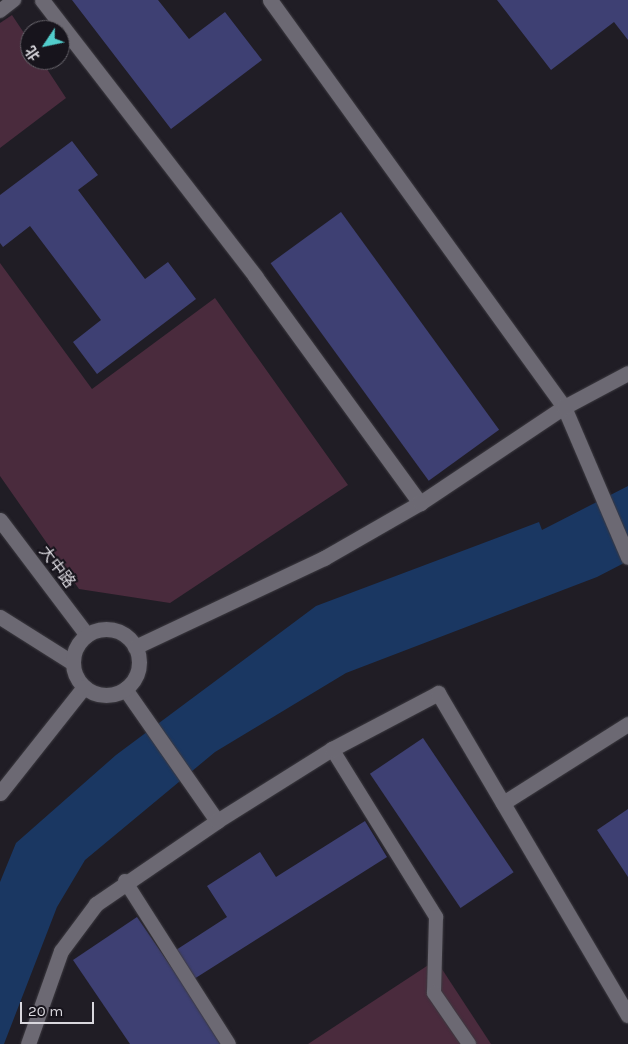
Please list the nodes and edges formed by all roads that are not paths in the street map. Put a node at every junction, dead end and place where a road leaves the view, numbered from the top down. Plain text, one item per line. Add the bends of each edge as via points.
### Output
1 (14, 0) edge
2 (42, 0) edge
3 (270, 0) edge
4 (0, 11) edge
5 (628, 373) edge
6 (564, 407) junction
7 (420, 503) junction
8 (0, 520) edge
9 (628, 557) edge
10 (0, 617) edge
11 (87, 635) junction
12 (135, 647) junction
13 (73, 664) junction
14 (84, 687) junction
15 (125, 690) junction
16 (628, 724) edge
17 (332, 749) junction
18 (0, 793) edge
19 (503, 803) junction
20 (217, 821) junction
21 (125, 882) junction
22 (628, 1016) edge
23 (28, 1044) edge
24 (230, 1044) edge
25 (469, 1044) edge

1 - 4 lane
2 - 7 street via 255,276
3 - 6 street
5 - 6 street
6 - 7 street
6 - 9 street via 596,489
7 - 12 street via 324,558
8 - 11 street, 大中路
10 - 13 street
11 - 12 street via 97,630 117,631
11 - 13 street via 79,643
12 - 15 street via 138,671
13 - 14 street via 75,674
14 - 15 street via 98,695
14 - 18 street
15 - 20 street
16 - 19 street
17 - 19 street via 438,692
17 - 20 street
17 - 25 lane via 436,917 434,993
19 - 22 street
20 - 21 street
21 - 23 street via 96,904 61,951
21 - 24 lane

